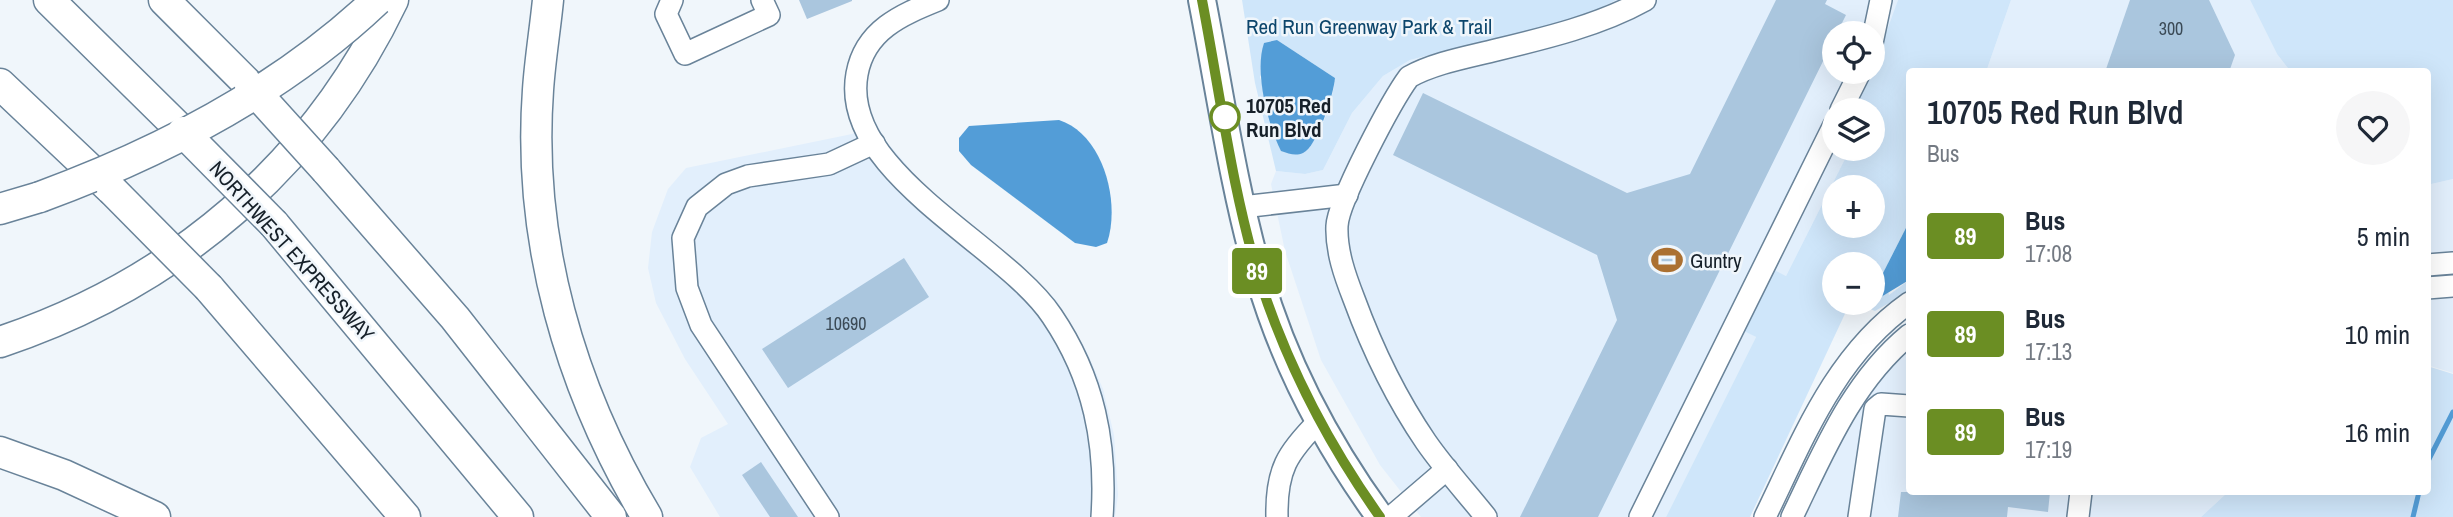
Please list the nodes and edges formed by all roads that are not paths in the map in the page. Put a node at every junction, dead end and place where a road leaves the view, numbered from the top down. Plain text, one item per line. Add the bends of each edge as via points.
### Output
1 (48, 0) edge
2 (164, 0) edge
3 (377, 0) edge
4 (393, 0) edge
5 (548, 0) edge
6 (672, 0) edge
7 (762, 0) edge
8 (938, 0) edge
9 (1202, 0) edge
10 (1645, 0) edge
11 (1881, 0) edge
12 (1877, 21) edge
13 (0, 84) edge
14 (874, 143) junction
15 (1822, 149) edge
16 (1347, 195) junction
17 (1242, 207) junction
18 (0, 209) edge
19 (1906, 306) edge
20 (1906, 338) edge
21 (0, 342) edge
22 (1906, 406) edge
23 (1319, 421) junction
24 (0, 452) edge
25 (1447, 469) junction
26 (2081, 495) edge
27 (155, 517) edge
28 (405, 517) edge
29 (518, 517) edge
30 (611, 517) edge
31 (647, 517) edge
32 (828, 517) edge
33 (1102, 517) edge
34 (1277, 517) edge
35 (1380, 517) edge
36 (1391, 517) edge
37 (1486, 517) edge
38 (1640, 517) edge
39 (1765, 517) edge
40 (1791, 517) edge
41 (1859, 517) edge
42 (2078, 517) edge

1 - 29 highway, NORTHWEST EXPRESSWAY, bridge via 274,224
2 - 30 highway, bridge via 250,86 455,318
3 - 18 highway, bridge via 247,100 153,150
4 - 21 highway via 328,110 268,181 229,217 110,296
5 - 31 highway via 538,91 543,238 556,307 590,409
6 - 7 street via 666,14 685,54 769,15
8 - 14 street via 888,23 863,54 855,96
9 - 17 main road
10 - 16 street via 1548,37 1409,77
11 - 12 street
13 - 28 highway, bridge via 209,288
14 - 32 street via 829,164 748,176 726,184 697,207 683,238 687,288 701,325
14 - 33 street via 923,198 1025,284 1070,345 1095,405 1102,438
15 - 38 street
16 - 17 street
16 - 25 street via 1337,224 1350,288 1389,378
17 - 23 main road via 1271,314
19 - 39 street via 1861,346 1829,388
20 - 40 street via 1879,363 1851,400
22 - 41 street via 1881,404 1875,409
23 - 34 street via 1281,467
23 - 35 main road
24 - 27 highway via 64,475
25 - 36 street
25 - 37 street
26 - 42 street

